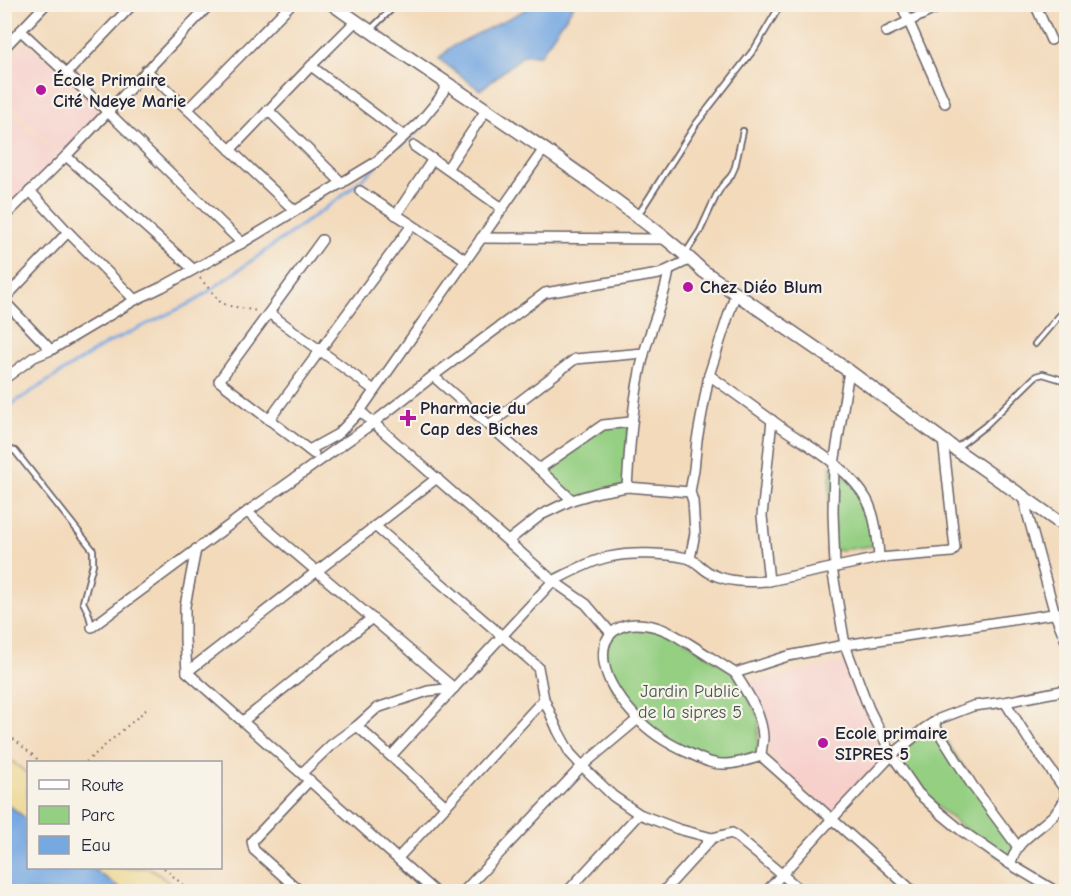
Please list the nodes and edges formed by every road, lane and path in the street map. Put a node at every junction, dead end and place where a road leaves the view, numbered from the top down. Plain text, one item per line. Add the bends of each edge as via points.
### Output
1 (46, 4) edge
2 (133, 4) edge
3 (291, 4) edge
4 (332, 4) edge
5 (397, 4) edge
6 (781, 4) edge
7 (902, 4) edge
8 (945, 4) edge
9 (1035, 4) edge
10 (208, 5) edge
11 (356, 21) junction
12 (909, 21) junction
13 (21, 30) junction
14 (369, 31) junction
15 (886, 32) dead end
16 (1051, 40) dead end
17 (4, 48) edge
18 (311, 66) junction
19 (146, 70) junction
20 (67, 73) junction
21 (448, 84) junction
22 (945, 103) dead end
23 (188, 109) junction
24 (268, 110) junction
25 (486, 110) junction
26 (108, 112) junction
27 (743, 131) dead end
28 (404, 136) junction
29 (414, 146) dead end
30 (544, 149) junction
31 (230, 150) junction
32 (66, 156) junction
33 (433, 159) junction
34 (447, 169) junction
35 (342, 183) junction
36 (30, 191) junction
37 (360, 191) dead end
38 (502, 208) junction
39 (295, 211) junction
40 (396, 215) junction
41 (637, 216) junction
42 (4, 217) edge
43 (412, 225) junction
44 (68, 232) junction
45 (481, 238) junction
46 (667, 239) junction
47 (322, 240) dead end
48 (242, 243) junction
49 (688, 257) junction
50 (466, 260) junction
51 (193, 269) junction
52 (669, 270) junction
53 (205, 285) dead end
54 (736, 292) junction
55 (135, 300) junction
56 (5, 303) edge
57 (1066, 308) edge
58 (269, 313) junction
59 (1035, 344) dead end
60 (51, 350) junction
61 (320, 351) junction
62 (644, 353) junction
63 (849, 371) junction
64 (709, 375) junction
65 (433, 376) junction
66 (4, 379) edge
67 (1066, 381) edge
68 (374, 390) junction
69 (360, 411) junction
70 (269, 420) junction
71 (772, 420) junction
72 (631, 422) junction
73 (373, 423) junction
74 (489, 425) junction
75 (943, 439) junction
76 (955, 448) junction
77 (309, 450) junction
78 (4, 451) edge
79 (321, 459) junction
80 (834, 464) junction
81 (539, 469) junction
82 (436, 478) junction
83 (627, 487) junction
84 (690, 492) junction
85 (1022, 494) junction
86 (572, 500) junction
87 (247, 512) junction
88 (375, 526) junction
89 (1066, 527) edge
90 (508, 541) junction
91 (196, 549) junction
92 (690, 558) junction
93 (879, 558) junction
94 (833, 568) junction
95 (317, 571) junction
96 (553, 580) junction
97 (769, 581) junction
98 (1066, 612) edge
99 (1055, 614) junction
100 (372, 618) junction
101 (92, 627) joint
102 (610, 632) junction
103 (502, 636) junction
104 (1066, 640) edge
105 (845, 645) junction
106 (187, 672) junction
107 (735, 673) junction
108 (454, 688) junction
109 (1066, 690) edge
110 (544, 699) junction
111 (1005, 702) junction
112 (147, 709) dead end
113 (638, 719) junction
114 (243, 721) junction
115 (933, 723) junction
116 (357, 726) junction
117 (4, 731) edge
118 (892, 754) junction
119 (391, 756) junction
120 (760, 756) junction
121 (40, 761) edge
122 (87, 761) edge
123 (582, 766) junction
124 (306, 777) junction
125 (446, 806) junction
126 (639, 814) junction
127 (832, 819) junction
128 (712, 838) junction
129 (1018, 847) junction
130 (398, 858) junction
131 (1010, 864) junction
132 (166, 869) edge
133 (782, 874) junction
134 (191, 891) edge
135 (300, 891) edge
136 (435, 891) edge
137 (464, 891) edge
138 (567, 891) edge
139 (663, 891) edge
140 (766, 891) edge
141 (802, 891) edge
142 (914, 891) edge
143 (1058, 891) edge

1 - 13 street
2 - 20 street
3 - 23 street
4 - 11 street
5 - 14 lane
6 - 41 lane
7 - 12 street
8 - 12 street
9 - 16 street
10 - 19 street
11 - 14 street
11 - 18 street
12 - 15 street
12 - 22 street
13 - 17 street
13 - 20 street
14 - 21 street
18 - 24 street
18 - 28 street
19 - 23 street
19 - 26 street
20 - 26 street
21 - 25 street
21 - 28 street via 420,122
23 - 31 street
24 - 31 street
24 - 35 street
25 - 30 street
25 - 34 street
26 - 32 street
26 - 48 street
27 - 49 lane via 735,167 716,196
28 - 35 street via 376,162
29 - 33 street
30 - 38 street
30 - 41 street
31 - 39 street
32 - 36 street
32 - 51 street
33 - 34 street
33 - 40 street
34 - 38 street
35 - 39 street
36 - 42 street
36 - 44 street
37 - 40 street
38 - 45 street
39 - 48 street
40 - 43 street
41 - 46 street
43 - 50 street
43 - 61 street
44 - 55 street
44 - 56 street
45 - 46 street
45 - 50 street
46 - 49 street
47 - 58 street
48 - 51 street
49 - 52 street
49 - 54 street
50 - 68 street
51 - 55 street
52 - 62 street
52 - 65 street via 545,293
53 - 58 path via 221,303
54 - 63 street
54 - 64 street
55 - 60 street
56 - 60 street
57 - 59 lane
58 - 61 street
58 - 70 street via 219,381
60 - 66 street
61 - 68 street
61 - 70 street
62 - 72 street
62 - 74 street via 575,359
63 - 75 street
63 - 80 street
64 - 71 street
64 - 84 street
65 - 73 street
65 - 74 street
67 - 76 lane via 1044,374 1036,376 986,426
68 - 69 street
69 - 73 street
69 - 77 street via 338,434
70 - 77 street
71 - 80 street
71 - 97 street via 762,516
72 - 81 street via 603,425
72 - 83 street
73 - 79 street
73 - 82 street
74 - 81 street
75 - 76 street
75 - 93 street via 954,550
76 - 85 street
77 - 79 street
78 - 101 lane via 15,451 93,550 83,602
79 - 87 street
80 - 93 street via 867,501
80 - 94 street
81 - 86 street
82 - 88 street
82 - 90 street
83 - 84 street
83 - 86 street
84 - 92 street via 695,533
85 - 89 street
85 - 99 street
86 - 90 street via 541,515
87 - 91 street
87 - 95 street
88 - 95 street
88 - 103 street
90 - 96 street
91 - 101 street
91 - 106 street via 185,606
92 - 96 street via 640,553 607,557
92 - 97 street via 710,573 731,581
93 - 94 street
94 - 97 street
94 - 105 street
95 - 100 street
95 - 106 street
96 - 102 street via 586,604
96 - 103 street
98 - 99 street
99 - 104 street
99 - 105 street
100 - 108 street
100 - 114 street
102 - 107 street via 637,624 656,626
102 - 113 street via 605,644 607,676
103 - 108 street
103 - 110 street via 538,668
105 - 107 street via 788,656
105 - 118 street via 869,709
106 - 114 street
107 - 120 street via 760,718
108 - 116 street via 428,691 377,708
108 - 119 street
109 - 111 street
110 - 123 street via 570,753
110 - 125 street
111 - 115 street via 973,706
111 - 129 street via 1066,791 1061,808
112 - 122 path
113 - 120 street via 670,745 710,763 725,764
113 - 123 street
114 - 124 street
115 - 118 street
115 - 129 street
116 - 119 street
116 - 124 street via 331,745
117 - 121 path
118 - 127 street
118 - 131 street via 918,793 962,831
119 - 125 street
120 - 127 street
123 - 126 street
123 - 137 street
124 - 130 street
124 - 135 street via 252,841 254,850
125 - 130 street
126 - 128 street
126 - 138 street
127 - 133 street
127 - 142 street
128 - 133 street via 732,833
128 - 139 street
129 - 131 street
130 - 136 street
131 - 143 street
132 - 134 path
133 - 140 street
133 - 141 street

